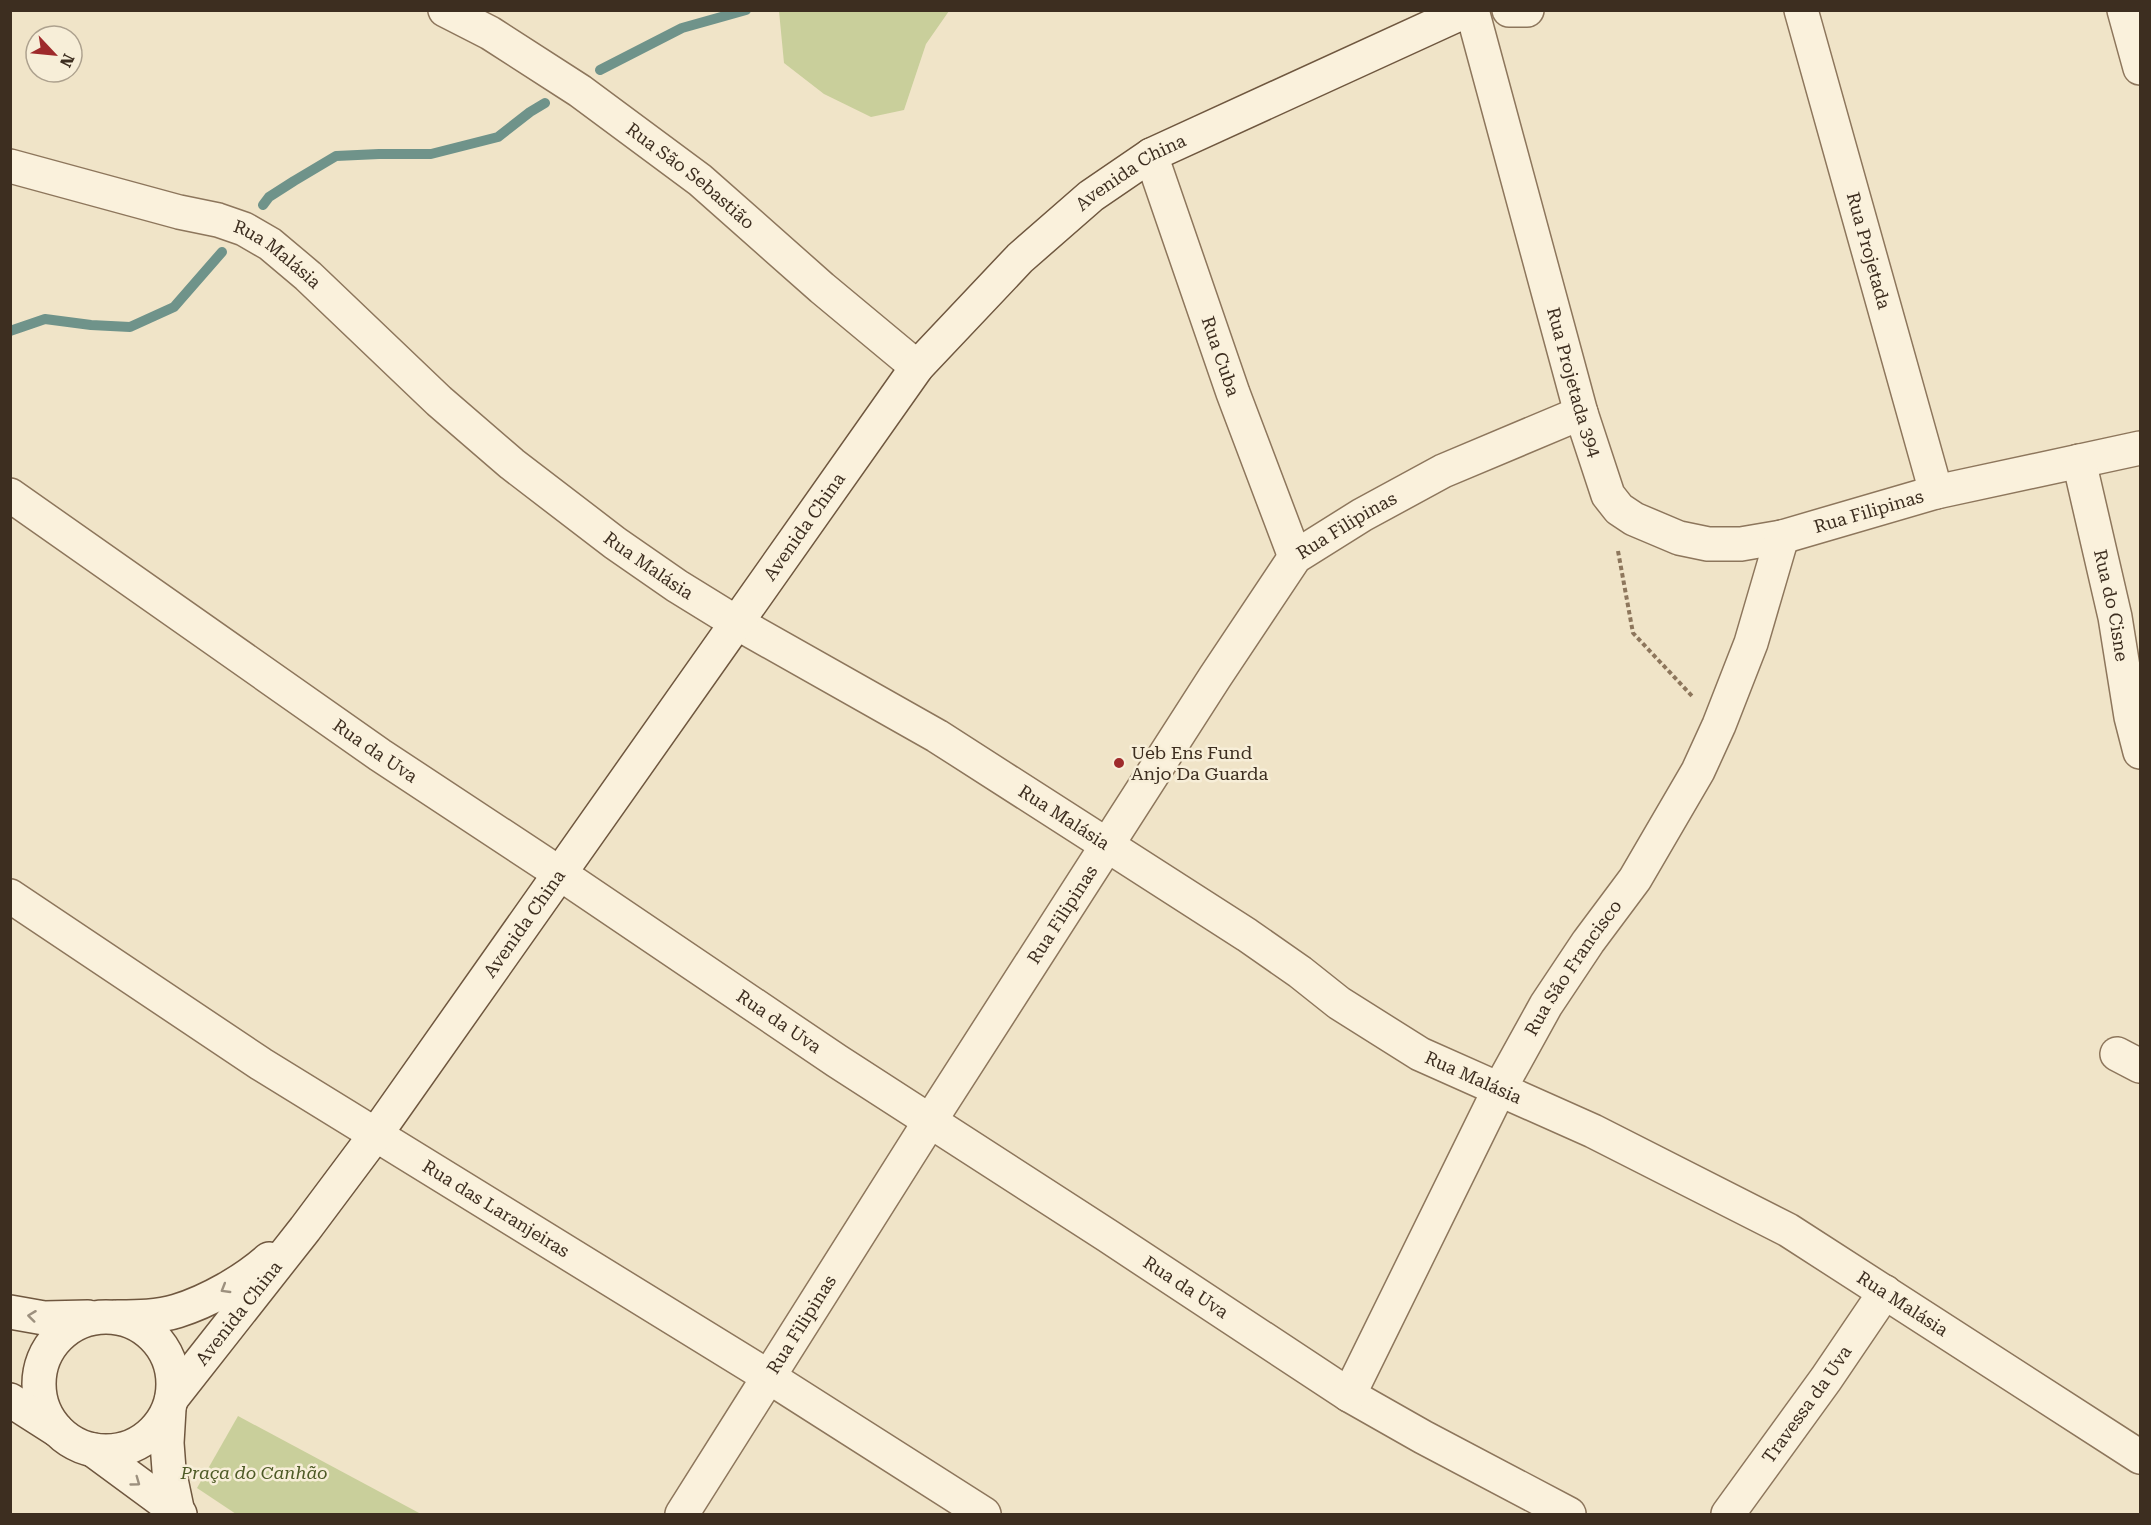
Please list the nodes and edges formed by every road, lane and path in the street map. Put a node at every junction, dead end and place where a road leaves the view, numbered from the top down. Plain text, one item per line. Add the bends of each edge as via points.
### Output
1 (445, 10) edge
2 (1470, 10) edge
3 (1509, 10) edge
4 (1527, 10) edge
5 (1801, 10) edge
6 (2124, 10) edge
7 (2140, 68) edge
8 (1151, 154) junction
9 (10, 166) edge
10 (917, 367) junction
11 (1581, 414) junction
12 (2140, 448) edge
13 (2079, 461) junction
14 (1936, 492) junction
15 (10, 495) edge
16 (1608, 495) junction
17 (1782, 537) junction
18 (1295, 557) junction
19 (737, 623) junction
20 (1719, 725) junction
21 (2140, 752) edge
22 (1108, 844) junction
23 (559, 873) junction
24 (10, 896) edge
25 (1499, 1090) junction
26 (930, 1121) junction
27 (376, 1134) junction
28 (305, 1229) junction
29 (1885, 1292) junction
30 (10, 1312) edge
31 (107, 1317) junction
32 (769, 1377) junction
33 (1349, 1395) junction
34 (10, 1400) edge
35 (170, 1403) junction
36 (58, 1431) junction
37 (93, 1450) junction
38 (2140, 1457) edge
39 (179, 1514) edge
40 (682, 1515) edge
41 (984, 1515) edge
42 (1569, 1515) edge
43 (1728, 1515) edge

1 - 10 street, Rua São Sebastião via 490,33 580,91 700,180
2 - 8 street, Avenida China
2 - 11 street, Rua Projetada 394
3 - 4 street
5 - 14 street, Rua Projetada
6 - 7 street
8 - 10 street, Avenida China via 1090,196 1020,258
8 - 18 street, Rua Cuba via 1233,393
9 - 19 street, Rua Malásia via 218,220 270,244 512,464 615,543
10 - 19 street, Avenida China
11 - 16 street, Rua Projetada 394
11 - 18 street, Rua Filipinas via 1443,471
12 - 13 street, Rua Filipinas
13 - 14 street, Rua Filipinas
13 - 21 street, Rua do Cisne via 2115,617
14 - 17 street, Rua Filipinas
15 - 23 street, Rua da Uva via 380,755
16 - 17 street, Rua Filipinas via 1634,519 1679,538 1708,544 1741,544
16 - 20 path via 1633,633
17 - 20 street, Rua São Francisco via 1751,643
18 - 22 street, Rua Filipinas
19 - 22 street, Rua Malásia via 937,736
19 - 23 street, Avenida China
20 - 25 street, Rua São Francisco via 1664,831 1546,1005
22 - 25 street, Rua Malásia via 1247,934 1379,1029 1420,1054
22 - 26 street, Rua Filipinas
23 - 26 street, Rua da Uva
23 - 27 street, Avenida China
24 - 27 street, Rua das Laranjeiras via 261,1064
25 - 29 street, Rua Malásia via 1593,1131 1777,1225
25 - 33 street, Rua São Francisco
26 - 32 street, Rua Filipinas
26 - 33 street, Rua da Uva
27 - 28 street, Avenida China
27 - 32 street, Rua das Laranjeiras
28 -> 31 street, Avenida China via 257,1269 217,1294 177,1311 146,1317
28 - 35 street, Avenida China
29 - 38 street, Rua Malásia
29 - 43 street, Travessa da Uva
31 -> 30 street, Avenida China via 44,1318
31 - 35 street via 138,1324 155,1337 167,1355 173,1376
31 - 36 street via 76,1324 59,1336 47,1353 40,1373 39,1394
32 - 40 street, Rua Filipinas
32 - 41 street, Rua das Laranjeiras
33 - 42 street, Rua da Uva
34 - 36 street
35 - 37 street via 156,1429 138,1444 116,1451
35 - 39 street via 168,1470
36 - 37 street via 74,1444
37 -> 39 street

